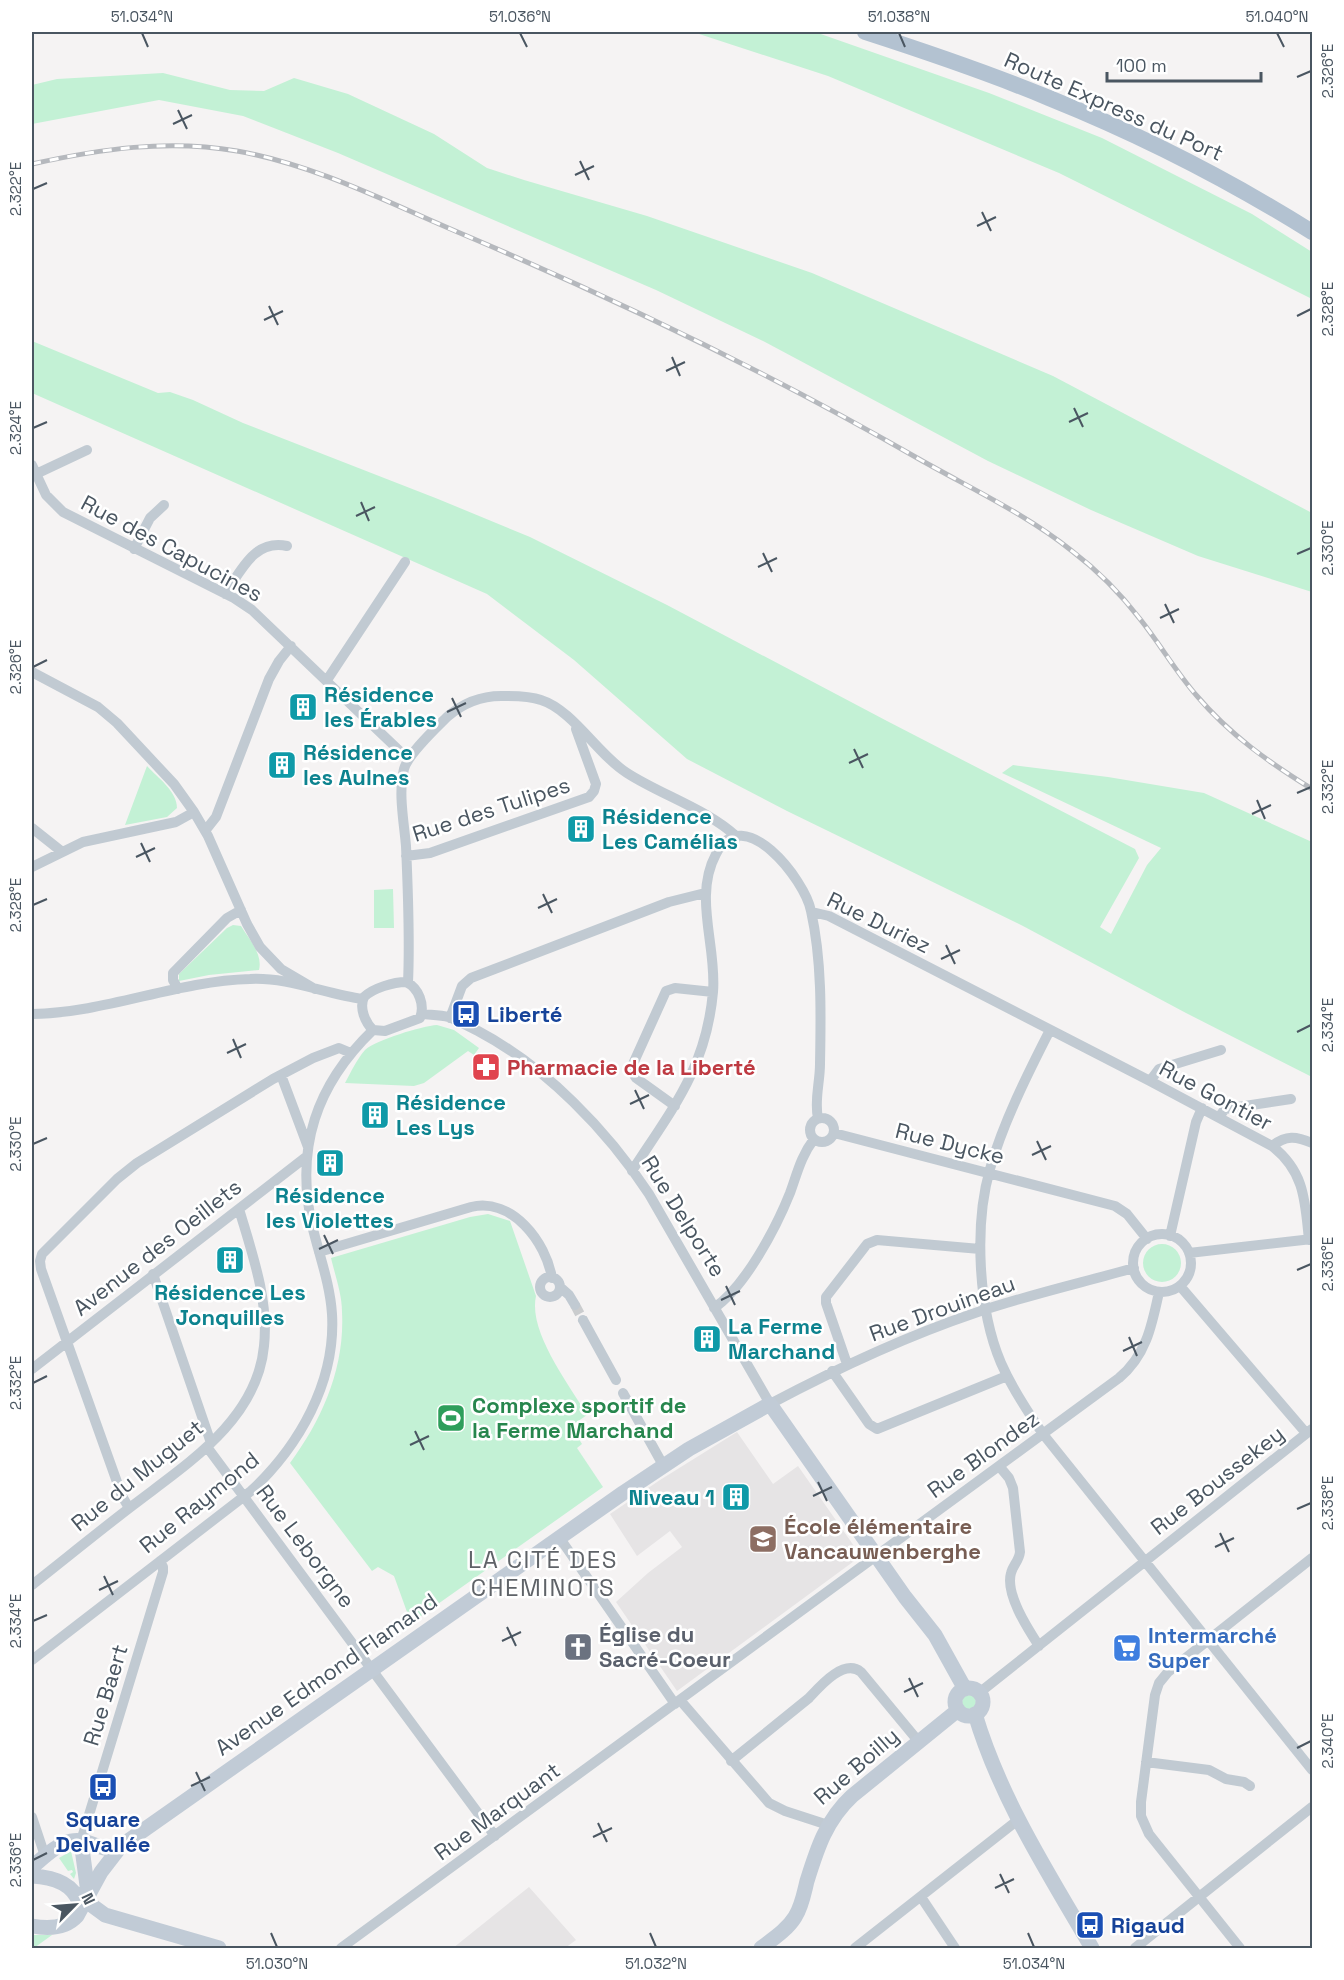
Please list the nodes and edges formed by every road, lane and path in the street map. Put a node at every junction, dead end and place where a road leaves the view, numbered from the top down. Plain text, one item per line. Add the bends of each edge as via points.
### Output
1 (866, 32) edge
2 (898, 32) edge
3 (1312, 219) edge
4 (1312, 232) edge
5 (87, 450) dead end
6 (34, 470) edge
7 (164, 505) dead end
8 (287, 546) dead end
9 (134, 549) junction
10 (405, 562) dead end
11 (225, 594) junction
12 (291, 646) junction
13 (32, 672) edge
14 (327, 680) junction
15 (575, 725) junction
16 (408, 759) junction
17 (194, 812) junction
18 (32, 828) edge
19 (206, 831) junction
20 (737, 837) junction
21 (61, 851) junction
22 (406, 856) junction
23 (32, 867) edge
24 (705, 893) junction
25 (241, 910) junction
26 (812, 912) junction
27 (408, 983) junction
28 (178, 989) junction
29 (315, 989) junction
30 (713, 992) junction
31 (363, 999) junction
32 (32, 1014) edge
33 (422, 1014) junction
34 (450, 1018) junction
35 (373, 1030) junction
36 (1050, 1030) junction
37 (1221, 1050) dead end
38 (351, 1053) junction
39 (281, 1075) junction
40 (1150, 1081) junction
41 (1291, 1099) dead end
42 (675, 1106) junction
43 (1202, 1108) junction
44 (1219, 1117) junction
45 (818, 1118) junction
46 (834, 1133) junction
47 (814, 1139) junction
48 (1312, 1143) edge
49 (1272, 1146) junction
50 (307, 1152) junction
51 (632, 1171) junction
52 (989, 1173) junction
53 (239, 1209) junction
54 (1170, 1236) junction
55 (1147, 1239) junction
56 (1311, 1239) edge
57 (980, 1249) junction
58 (319, 1252) junction
59 (1189, 1253) junction
60 (1134, 1268) junction
61 (153, 1275) junction
62 (552, 1278) junction
63 (1180, 1286) junction
64 (560, 1287) junction
65 (1159, 1292) junction
66 (575, 1305) tunnel mouth
67 (714, 1308) junction
68 (987, 1309) junction
69 (583, 1320) tunnel mouth
70 (68, 1341) junction
71 (847, 1364) junction
72 (32, 1369) edge
73 (832, 1371) junction
74 (1007, 1376) junction
75 (616, 1380) dead end
76 (623, 1393) dead end
77 (770, 1404) junction
78 (1310, 1432) edge
79 (1043, 1434) junction
80 (209, 1445) junction
81 (663, 1465) junction
82 (999, 1466) junction
83 (244, 1497) junction
84 (129, 1508) junction
85 (559, 1537) junction
86 (877, 1556) junction
87 (1312, 1558) edge
88 (159, 1561) junction
89 (1146, 1561) junction
90 (32, 1582) edge
91 (1208, 1640) junction
92 (1039, 1646) junction
93 (32, 1660) edge
94 (373, 1669) junction
95 (972, 1691) junction
96 (678, 1702) junction
97 (958, 1710) junction
98 (975, 1714) junction
99 (919, 1742) junction
100 (731, 1761) junction
101 (1146, 1762) junction
102 (1312, 1770) edge
103 (1250, 1786) dead end
104 (1312, 1807) edge
105 (32, 1817) edge
106 (1018, 1820) junction
107 (828, 1825) junction
108 (495, 1836) junction
109 (81, 1841) junction
110 (121, 1846) junction
111 (45, 1856) junction
112 (32, 1867) edge
113 (32, 1876) edge
114 (921, 1897) junction
115 (1199, 1897) junction
116 (80, 1904) junction
117 (105, 1915) junction
118 (33, 1927) edge
119 (219, 1948) edge
120 (341, 1948) edge
121 (761, 1948) edge
122 (855, 1948) edge
123 (955, 1948) edge
124 (1092, 1948) edge
125 (1135, 1948) edge
126 (1240, 1948) edge

1 - 4 main road, Route Express du Port via 992,75 1078,110 1174,154
2 - 3 main road, Route Express du Port via 1092,104 1172,142
5 - 6 street
6 - 9 street, Rue des Capucines via 58,509
7 - 9 street via 150,519
8 - 11 street via 274,544 258,550
9 - 11 street, Rue des Capucines
10 - 14 street
11 - 12 street, Rue des Capucines via 252,610
12 - 14 street, Rue des Capucines
12 - 19 street via 272,673 215,819
13 - 17 street via 86,700 110,718 168,778
14 - 16 street, Rue des Capucines
15 - 16 street via 552,705 538,699 488,697 472,701 447,717
15 - 20 street via 624,772 722,824
15 - 22 street, Rue des Tulipes via 596,784 593,794 430,853
16 - 22 street via 402,788
17 - 19 street
17 - 21 street via 176,822 96,838
18 - 21 street
19 - 25 street
20 - 24 street via 717,851
20 - 26 street, Rue Duriez via 751,838 770,848 806,897
21 - 23 street
22 - 27 street
24 - 30 street
24 - 34 street via 669,902 471,978 462,986
25 - 28 street via 223,921 173,973
25 - 29 street via 271,960
26 - 36 street, Rue Duriez via 826,915
26 - 45 street via 821,1024
27 - 31 street via 373,991
27 - 33 street via 417,992
28 - 29 street via 253,979 285,981
28 - 32 street via 88,1009
29 - 31 street
30 - 42 street via 701,1053
30 - 42 street via 675,988 666,991 632,1067 636,1078
31 - 35 street via 362,1009
33 - 34 street, Rue Delporte
33 - 35 street via 417,1020 392,1029
34 - 51 street, Rue Delporte via 494,1040 549,1081 597,1128
35 - 38 street, Rue Raymond
36 - 40 street, Rue Gontier
36 - 52 street via 1027,1076
37 - 40 street via 1159,1069
38 - 39 street via 335,1049
38 - 50 street, Rue Raymond via 322,1102
39 - 50 street
39 - 70 street via 131,1167 43,1252 40,1266
40 - 43 street, Rue Gontier
41 - 44 street via 1225,1109
42 - 51 street
43 - 44 street, Rue Gontier
43 - 54 street
44 - 49 street, Rue Gontier
45 - 46 street, Rue Dycke via 830,1120
45 - 47 street via 810,1126
46 - 47 street via 826,1142
46 - 52 street, Rue Dycke
47 - 67 street via 802,1157 789,1196 765,1243 728,1296
48 - 49 street via 1291,1137
49 - 56 street, Rue Gontier via 1300,1180
50 - 53 street, Avenue des Oeillets
50 - 58 street, Rue Raymond via 308,1203
51 - 67 street, Rue Delporte
52 - 55 street, Rue Dycke via 1116,1206
52 - 57 street
53 - 61 street, Avenue des Oeillets
53 - 80 street, Rue du Muguet via 262,1298 264,1348 258,1377 247,1399
54 - 55 street
54 - 59 street
55 - 60 street via 1136,1252
56 - 59 street
57 - 68 street
57 - 71 street via 878,1240 867,1244 826,1297
58 - 62 street via 486,1205 507,1212 525,1225 549,1265
58 - 83 street, Rue Raymond via 329,1288 332,1321 323,1381 298,1434
59 - 63 street via 1190,1271
60 - 65 street via 1143,1284
60 - 68 street, Rue Drouineau
61 - 70 street, Avenue des Oeillets
61 - 80 street, Rue Leborgne
62 - 64 street
62 - 64 street via 542,1282 543,1293 553,1296
63 - 65 street
63 - 78 street
64 - 66 street
65 - 79 street, Rue Blondez via 1147,1341 1131,1367
67 - 77 street, Rue Delporte
68 - 71 street, Rue Drouineau
68 - 74 street via 993,1341
69 - 75 street
70 - 72 street, Avenue des Oeillets
70 - 84 street
71 - 73 street, Rue Drouineau
73 - 74 street via 876,1429
73 - 77 street, Rue Drouineau
74 - 79 street
76 - 81 street
77 - 81 street, Avenue Edmond Flamand
77 - 86 street, Rue Delporte
78 - 89 street, Rue Boussekey
79 - 82 street, Rue Blondez
79 - 89 street
80 - 83 street, Rue Leborgne
80 - 84 street, Rue du Muguet
81 - 85 street, Avenue Edmond Flamand
82 - 86 street, Rue Blondez
82 - 92 street via 1013,1488 1020,1552 1011,1575 1012,1589 1018,1613
83 - 88 street, Rue Raymond
83 - 94 street, Rue Leborgne
84 - 90 street, Rue du Muguet
85 - 94 street, Avenue Edmond Flamand
85 - 96 street, Rue Boilly
86 - 95 street, Rue Delporte
86 - 96 street, Rue Blondez
87 - 91 street
88 - 93 street, Rue Raymond
88 - 109 street, Rue Baert via 162,1572
89 - 91 street
89 - 92 street
91 - 101 street via 1159,1683
91 - 102 street
92 - 95 street
94 - 108 street, Rue Leborgne
94 - 110 street, Avenue Edmond Flamand
95 - 97 street via 957,1696
95 - 98 street via 982,1699
96 - 100 street, Rue Boilly
96 - 108 street, Rue Marquant
97 - 98 street via 966,1715
97 - 99 street, Rue Boilly
98 - 106 street
99 - 100 street via 861,1672 850,1667 818,1688
99 - 107 street, Rue Boilly via 841,1806
100 - 107 street, Rue Boilly via 769,1803
101 - 103 street via 1210,1770
101 - 115 street via 1140,1811 1144,1826
104 - 115 street
105 - 111 street
106 - 114 street
106 - 124 street
107 - 121 street via 798,1912 788,1926
108 - 120 street, Rue Marquant
109 - 110 street via 105,1850
109 - 111 street via 66,1842
109 - 116 street
110 - 116 street
111 - 112 street
113 - 116 street via 66,1885
114 - 122 street
114 - 123 street
115 - 125 street
115 - 126 street
116 - 117 street
116 - 117 street via 88,1915
116 - 118 street via 58,1927
117 - 119 street

